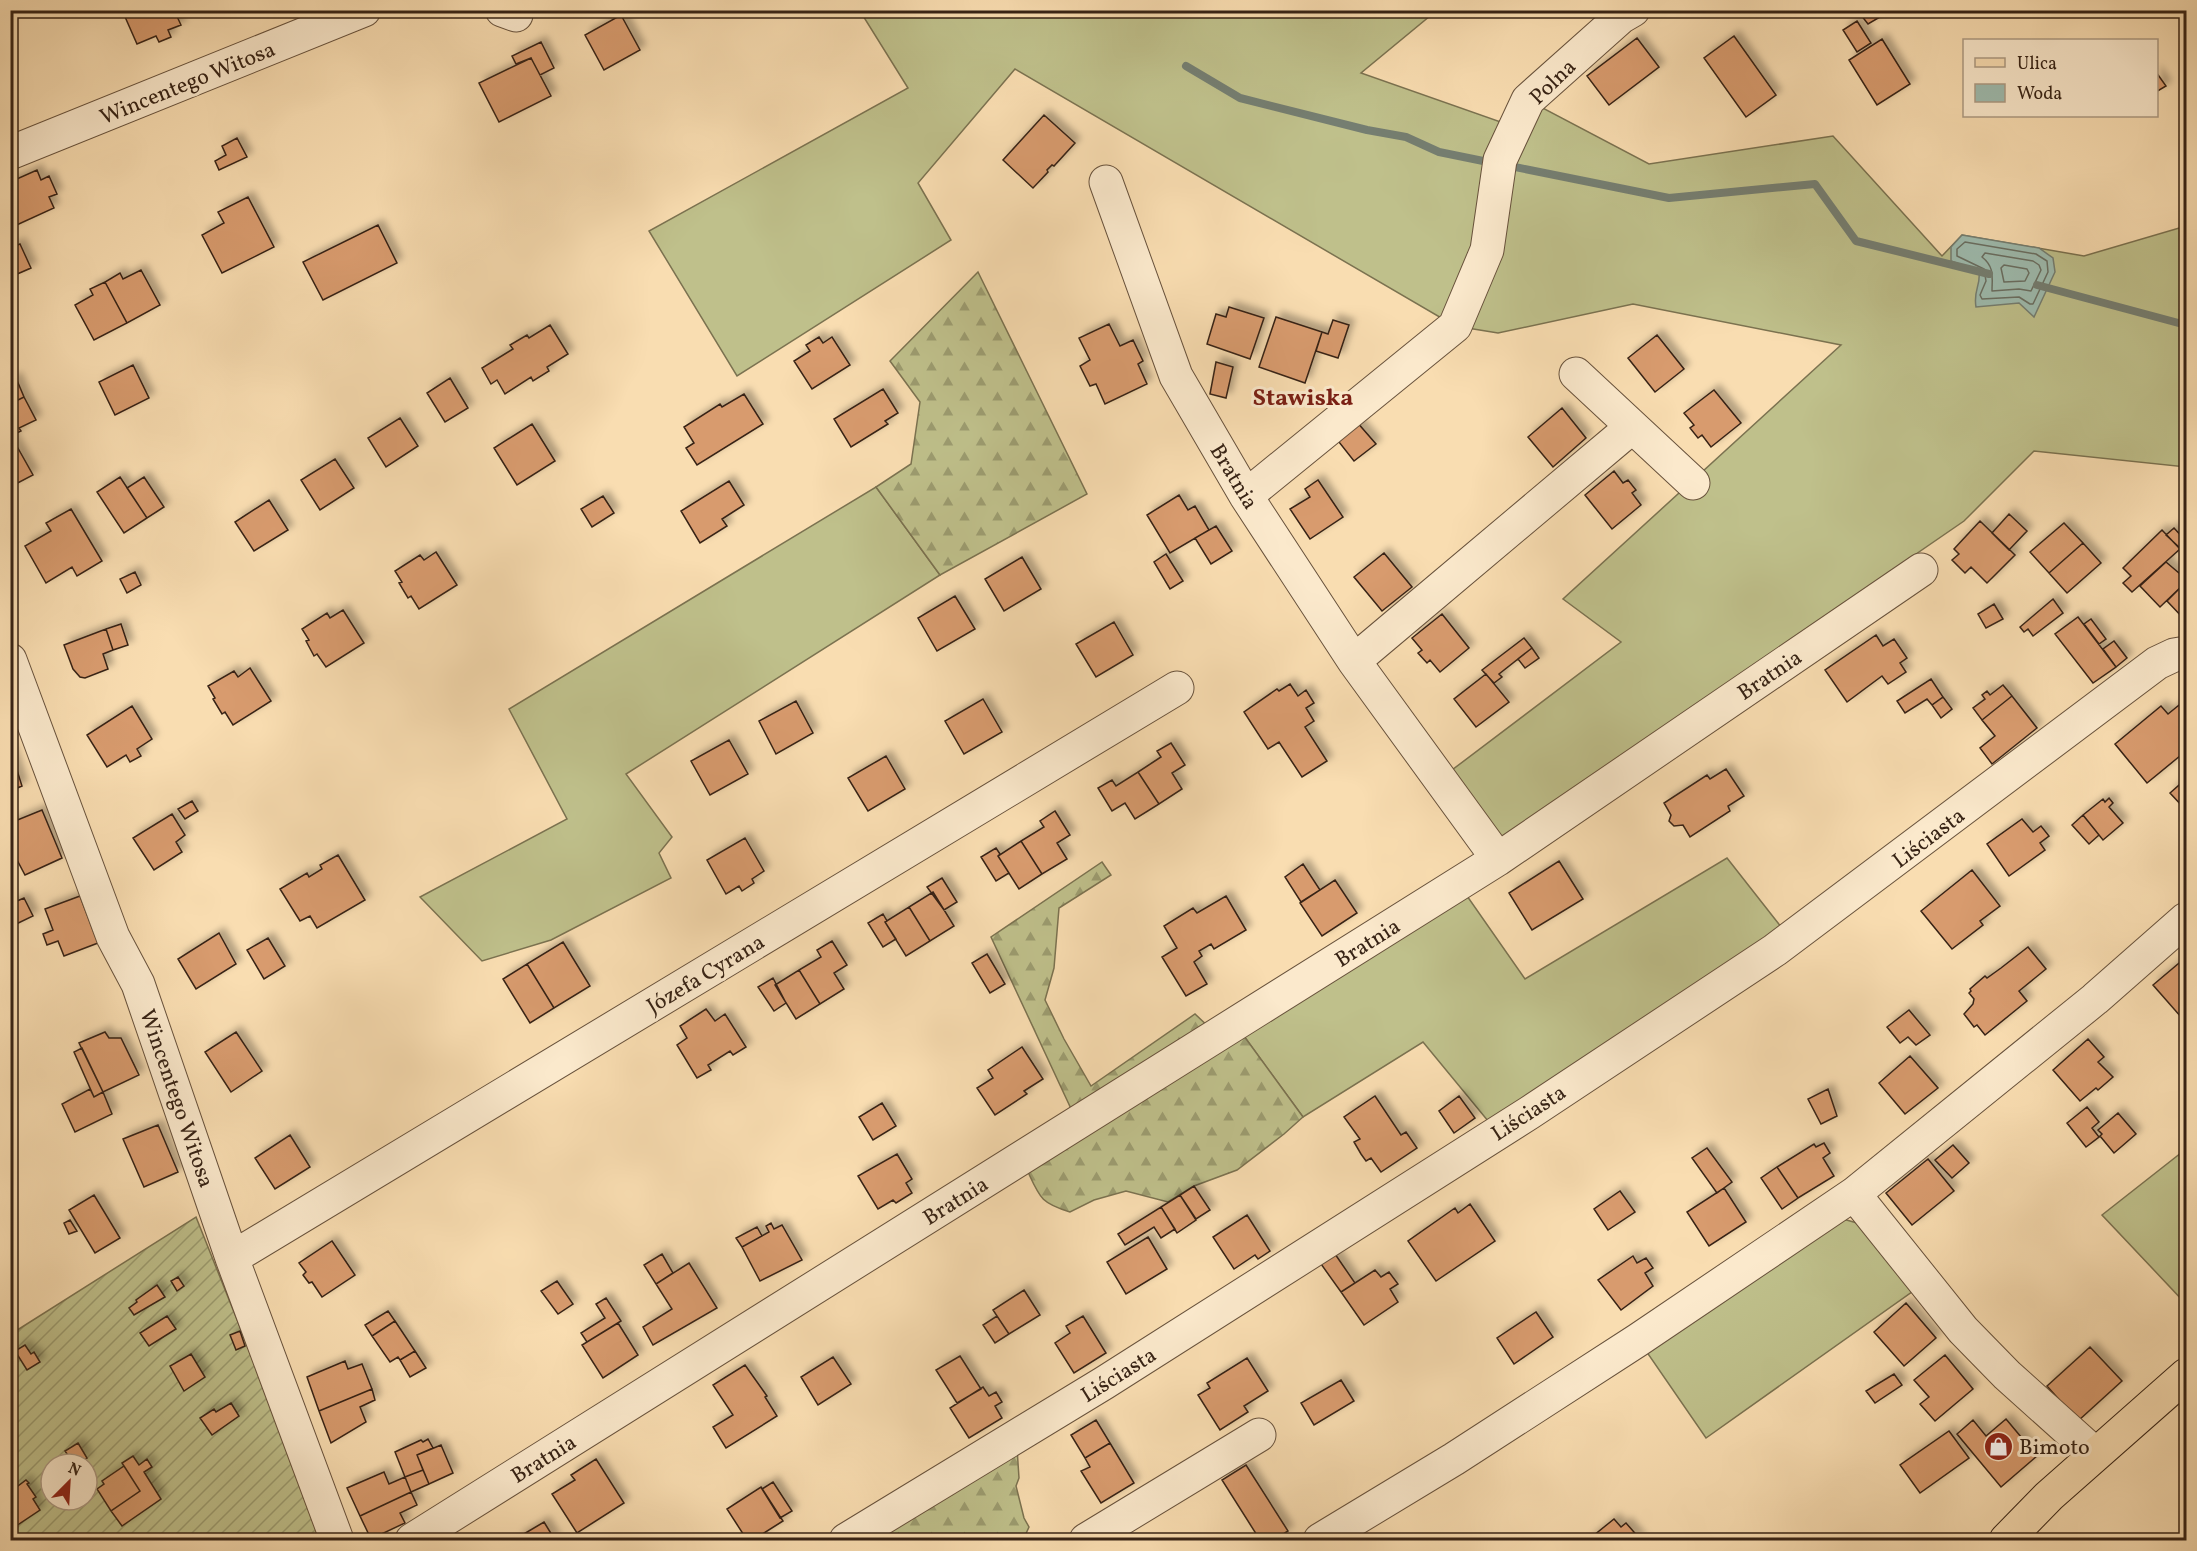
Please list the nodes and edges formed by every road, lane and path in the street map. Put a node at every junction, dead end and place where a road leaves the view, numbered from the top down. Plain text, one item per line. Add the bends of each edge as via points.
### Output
1 (364, 10) edge
2 (1633, 10) edge
3 (10, 153) edge
4 (1106, 182) dead end
5 (1576, 374) dead end
6 (1632, 427) junction
7 (1693, 483) dead end
8 (1246, 496) junction
9 (1921, 570) dead end
10 (2187, 652) edge
11 (10, 660) edge
12 (1353, 661) junction
13 (1177, 688) dead end
14 (1498, 859) junction
15 (2187, 919) edge
16 (1854, 1194) junction
17 (232, 1258) junction
18 (2187, 1375) edge
19 (1259, 1435) dead end
20 (2095, 1454) junction
21 (2049, 1496) junction
22 (338, 1540) edge
23 (412, 1540) edge
24 (846, 1540) edge
25 (1086, 1540) edge
26 (1320, 1540) edge
27 (1984, 1540) edge
28 (2006, 1540) edge

1 - 3 street, Wincentego Witosa
2 - 8 street, Polna via 1528,100 1499,166 1487,250 1455,326
4 - 8 street, Bratnia via 1176,376
5 - 6 street
6 - 7 street
6 - 12 street
8 - 12 street, Bratnia
9 - 14 street, Bratnia
10 - 24 street, Liściasta via 2157,663 1804,929 1663,1024 1104,1383
11 - 17 street, Wincentego Witosa via 113,937 138,984
12 - 14 street, Bratnia
13 - 17 street, Józefa Cyrana
14 - 23 street, Bratnia
15 - 16 street via 2095,999
16 - 20 street via 1963,1330
16 - 26 street via 1638,1340
17 - 22 street, Wincentego Witosa
18 - 20 main road
19 - 25 street
20 - 21 main road
21 - 27 main road
21 - 28 main road

